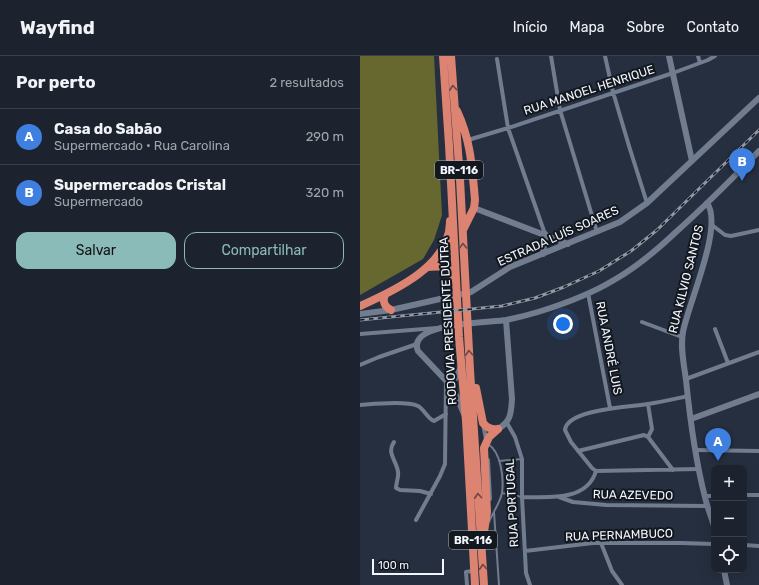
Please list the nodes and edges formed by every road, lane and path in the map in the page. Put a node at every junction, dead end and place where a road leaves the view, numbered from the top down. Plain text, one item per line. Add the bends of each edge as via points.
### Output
1 (443, 56) edge
2 (451, 56) edge
3 (551, 56) edge
4 (605, 56) edge
5 (668, 56) edge
6 (698, 56) edge
7 (715, 56) edge
8 (497, 60) dead end
9 (700, 63) junction
10 (673, 73) junction
11 (445, 90) junction
12 (613, 92) junction
13 (759, 98) edge
14 (454, 106) junction
15 (560, 110) junction
16 (508, 128) junction
17 (468, 140) junction
18 (758, 155) edge
19 (692, 161) junction
20 (647, 202) junction
21 (708, 203) junction
22 (474, 208) junction
23 (712, 225) junction
24 (759, 230) edge
25 (463, 231) junction
26 (597, 232) junction
27 (545, 234) junction
28 (568, 244) junction
29 (543, 254) junction
30 (429, 267) junction
31 (456, 284) junction
32 (588, 292) junction
33 (385, 295) junction
34 (360, 306) edge
35 (391, 310) junction
36 (360, 314) edge
37 (506, 320) junction
38 (642, 322) dead end
39 (443, 327) junction
40 (715, 329) dead end
41 (360, 334) edge
42 (682, 337) junction
43 (417, 344) junction
44 (759, 352) edge
45 (462, 362) junction
46 (728, 363) junction
47 (360, 365) edge
48 (470, 370) junction
49 (686, 379) junction
50 (447, 380) junction
51 (759, 394) edge
52 (688, 396) junction
53 (648, 404) junction
54 (360, 405) edge
55 (610, 408) junction
56 (446, 414) junction
57 (691, 419) junction
58 (466, 421) junction
59 (483, 423) junction
60 (507, 423) junction
61 (498, 429) junction
62 (648, 437) junction
63 (394, 442) dead end
64 (487, 442) junction
65 (696, 450) junction
66 (578, 451) junction
67 (759, 451) edge
68 (522, 459) junction
69 (499, 460) junction
70 (699, 469) junction
71 (673, 470) junction
72 (596, 471) junction
73 (502, 493) junction
74 (431, 494) junction
75 (471, 495) junction
76 (704, 496) junction
77 (711, 496) edge
78 (747, 496) edge
79 (759, 496) edge
80 (522, 497) junction
81 (559, 497) junction
82 (708, 506) junction
83 (494, 511) junction
84 (711, 516) edge
85 (416, 520) dead end
86 (489, 523) junction
87 (601, 543) junction
88 (711, 544) edge
89 (747, 545) edge
90 (759, 546) edge
91 (482, 549) junction
92 (526, 551) junction
93 (472, 571) junction
94 (725, 573) edge
95 (467, 585) edge
96 (474, 585) edge
97 (484, 585) edge
98 (499, 585) edge
99 (530, 585) edge
100 (622, 585) edge
101 (727, 585) edge

1 - 11 highway, RODOVIA PRESIDENTE DUTRA / BR-116
14 -> 2 highway, RODOVIA PRESIDENTE DUTRA / BR-116
3 - 15 street
4 - 12 street
5 - 10 main road
6 - 9 street
7 - 9 street, RUA MANOEL HENRIQUE
8 - 16 street
9 - 10 street, RUA MANOEL HENRIQUE
10 - 12 street, RUA MANOEL HENRIQUE
10 - 19 main road
11 - 30 highway via 450,225 441,252
11 - 31 highway, RODOVIA PRESIDENTE DUTRA / BR-116
12 - 15 street, RUA MANOEL HENRIQUE
12 - 20 street
13 - 19 main road, ESTRADA LUÍS SOARES
14 - 17 highway
14 - 25 highway, RODOVIA PRESIDENTE DUTRA / BR-116
15 - 16 street, RUA MANOEL HENRIQUE
15 - 26 street
16 - 17 street, RUA MANOEL HENRIQUE
16 - 27 street
17 - 22 highway via 472,160
18 - 21 main road
19 - 20 main road, ESTRADA LUÍS SOARES
20 - 26 main road, ESTRADA LUÍS SOARES via 620,222
21 - 23 main road, RUA KILVIO SANTOS
21 - 32 main road via 645,260 613,281
22 - 25 highway
22 - 27 main road
23 - 24 street via 725,235 731,236
23 - 42 main road, RUA KILVIO SANTOS
48 -> 25 highway, RODOVIA PRESIDENTE DUTRA / BR-116
26 - 28 main road, ESTRADA LUÍS SOARES
27 - 28 main road
27 - 29 main road
28 - 29 main road, ESTRADA LUÍS SOARES
29 - 35 main road, ESTRADA LUÍS SOARES via 510,267 471,292
30 - 31 highway via 447,268
30 - 33 highway
31 - 45 highway, RODOVIA PRESIDENTE DUTRA / BR-116
32 - 37 main road via 538,312
32 - 55 street, RUA ANDRÉ LUIS
33 - 34 highway
33 - 35 highway via 384,304
35 - 36 main road, ESTRADA LUÍS SOARES
37 - 39 main road
37 - 60 main road via 512,399
38 - 42 street
39 - 41 street
39 - 43 main road via 424,334
40 - 46 street
42 - 49 main road, RUA KILVIO SANTOS
43 - 47 street
43 - 50 main road via 420,354
44 - 46 street
45 - 50 main road via 456,378
45 - 58 highway, RODOVIA PRESIDENTE DUTRA / BR-116
46 - 49 street
48 - 59 highway via 475,380
91 -> 48 highway, RODOVIA PRESIDENTE DUTRA / BR-116
49 - 52 main road, RUA KILVIO SANTOS
50 - 56 street
50 - 58 main road
51 - 57 main road
52 - 53 street
52 - 57 main road, RUA KILVIO SANTOS
53 - 55 street
53 - 62 street via 652,429
54 - 56 street via 410,404 419,406 434,421
55 - 66 street via 566,423 565,430
56 - 74 street via 444,464
57 - 65 main road, RUA KILVIO SANTOS
58 - 75 highway, RODOVIA PRESIDENTE DUTRA / BR-116
59 - 61 highway via 491,429
59 - 64 street
60 - 61 main road
60 - 68 street, RUA PORTUGAL via 516,437
61 - 64 highway
62 - 66 street via 644,435
62 - 71 street
63 - 74 street via 391,451 398,471 396,488
64 - 69 lane via 497,452
64 - 86 street
64 - 91 highway via 484,448 487,512
65 - 67 street
65 - 70 main road, RUA KILVIO SANTOS
66 - 72 street
68 - 69 lane
68 - 80 street, RUA PORTUGAL
69 - 73 lane
70 - 71 street
70 - 76 main road, RUA KILVIO SANTOS
71 - 72 street
72 - 81 street via 591,481 579,491
73 - 80 lane
73 - 83 lane
74 - 85 street
75 - 93 highway via 469,510
75 - 96 highway, RODOVIA PRESIDENTE DUTRA / BR-116
76 - 77 street
76 - 82 main road, RUA KILVIO SANTOS
78 - 79 street
80 - 81 street
80 - 92 street, RUA PORTUGAL
81 - 82 street, RUA AZEVEDO via 573,502 606,506
82 - 84 main road, RUA KILVIO SANTOS
83 - 86 lane
83 - 98 lane
86 - 91 street
87 - 88 street, RUA PERNAMBUCO
87 - 92 street, RUA PERNAMBUCO
87 - 100 street via 612,571
89 - 90 street
97 -> 91 highway, RODOVIA PRESIDENTE DUTRA / BR-116
92 - 99 street, RUA PORTUGAL via 526,573
93 - 95 street via 466,572
93 - 96 highway
94 - 101 main road

